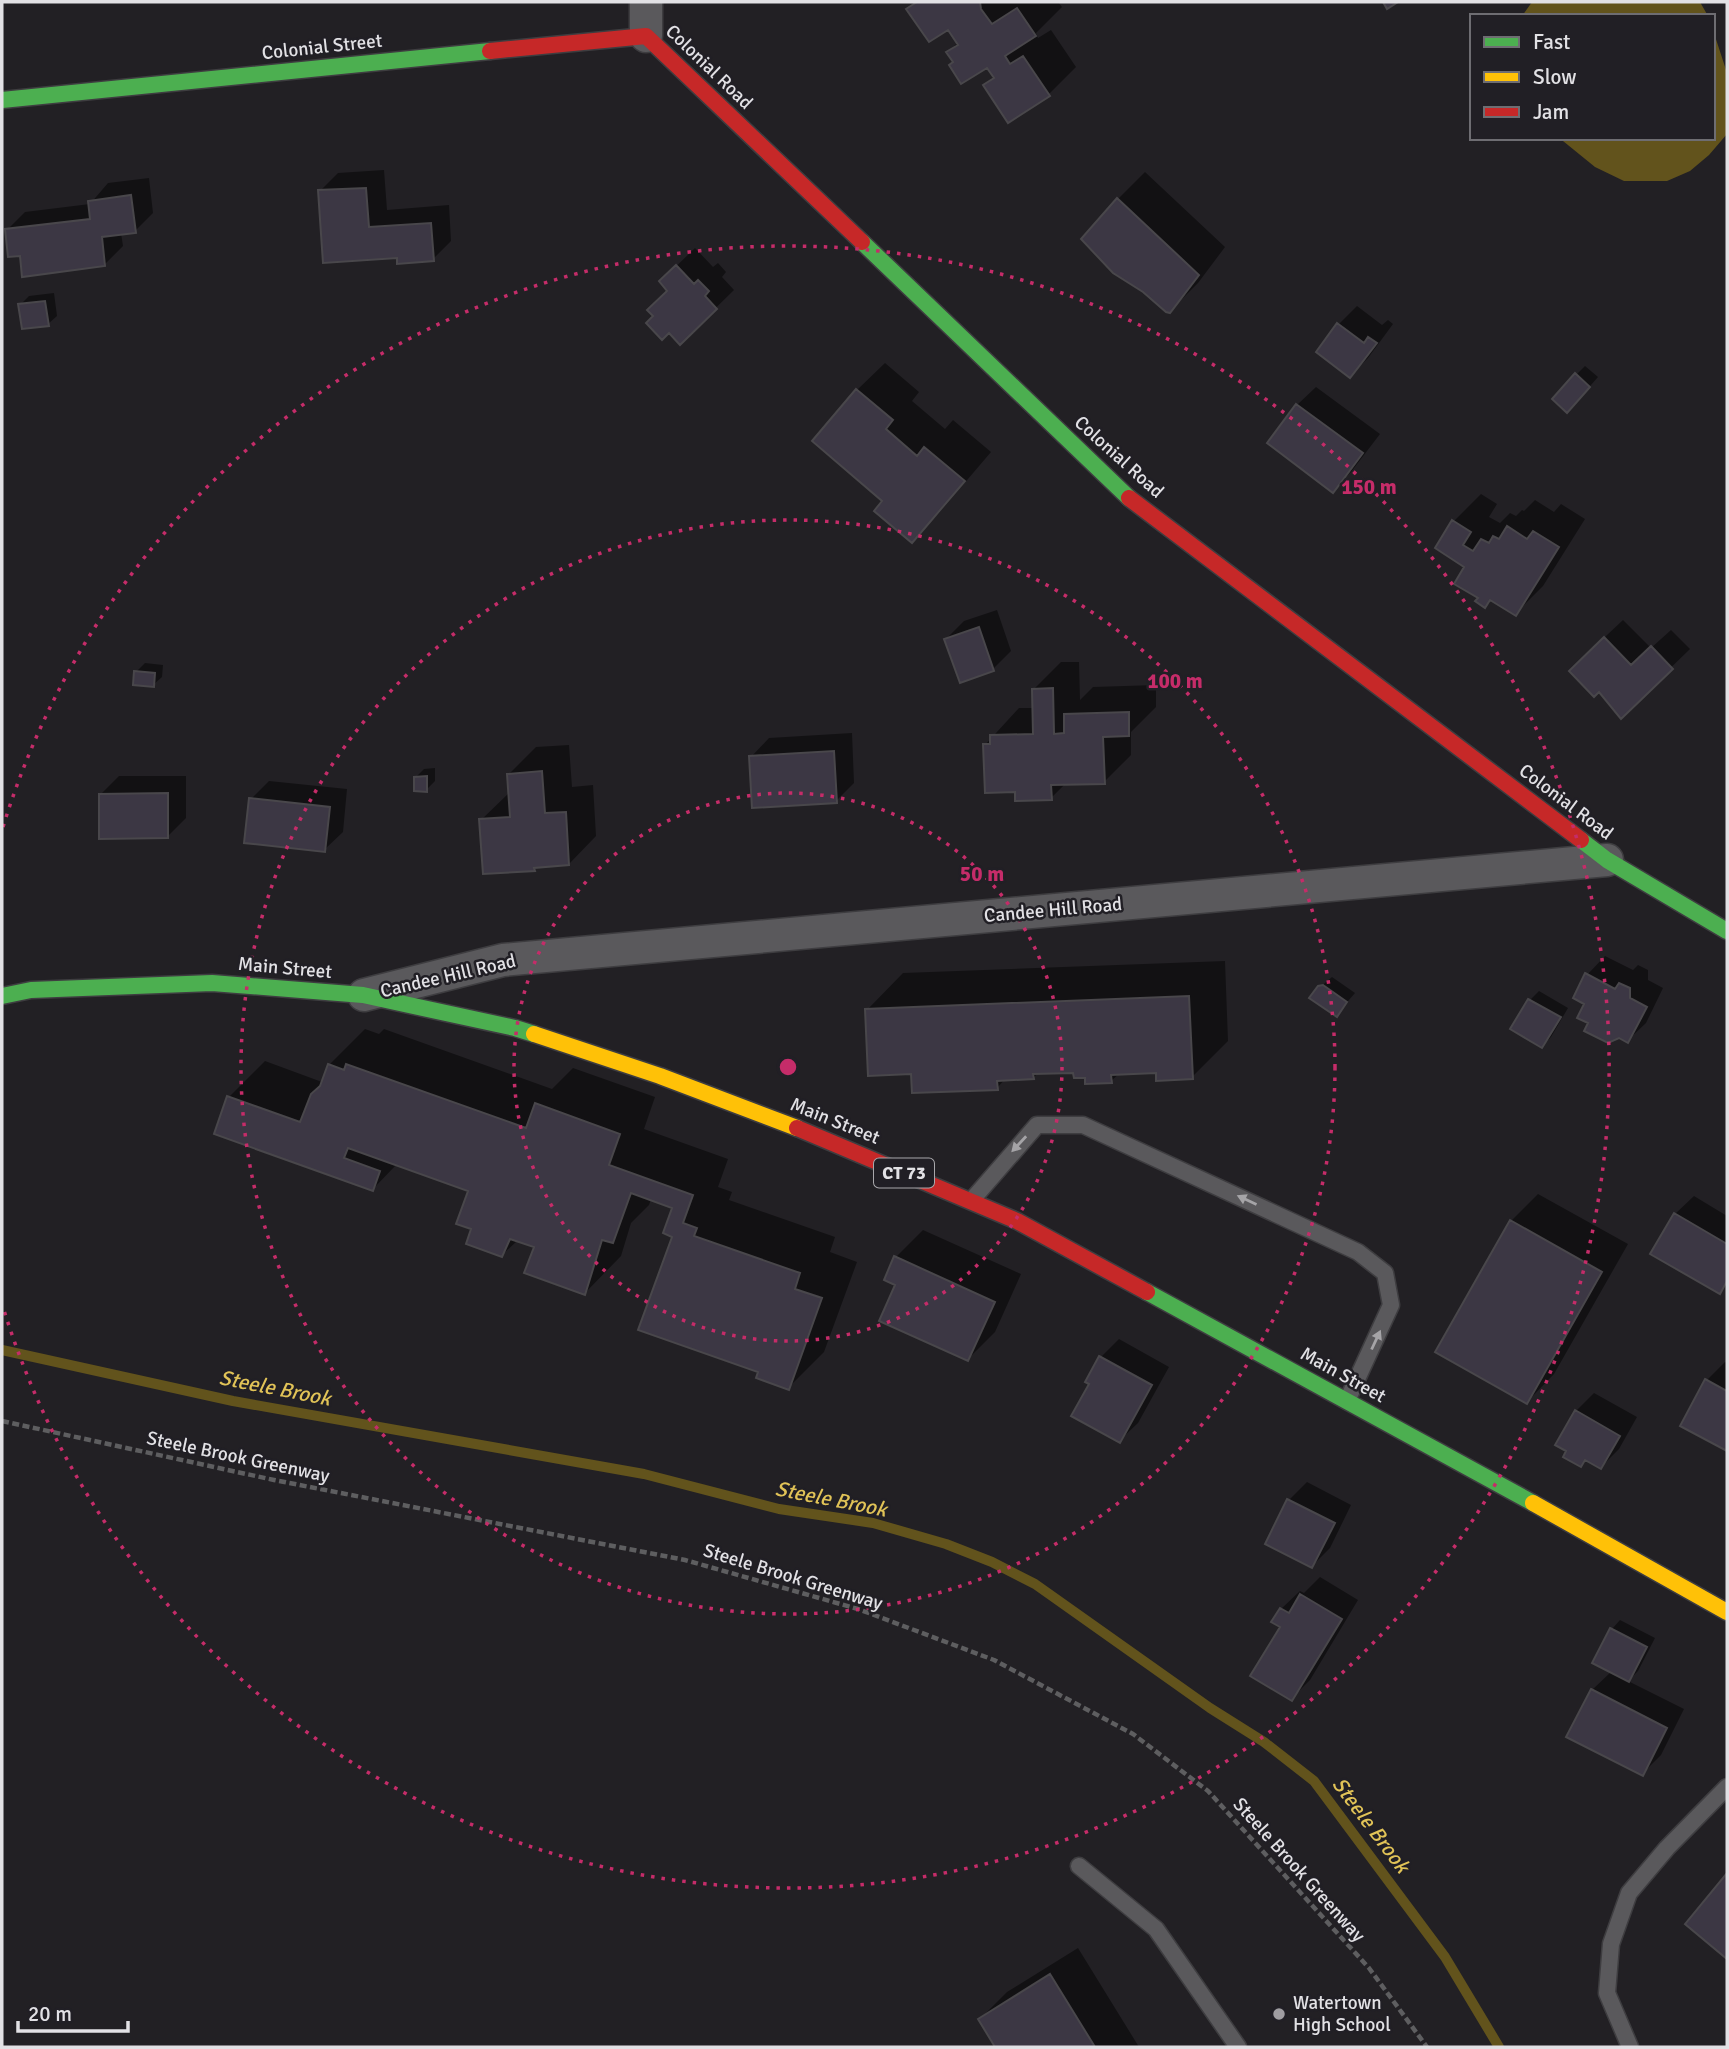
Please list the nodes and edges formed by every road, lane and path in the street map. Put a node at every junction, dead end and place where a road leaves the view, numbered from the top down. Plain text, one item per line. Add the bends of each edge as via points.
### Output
1 (646, 2) edge
2 (646, 36) junction
3 (2, 100) edge
4 (1607, 860) junction
5 (1727, 931) edge
6 (363, 995) junction
7 (2, 996) edge
8 (971, 1201) junction
9 (1347, 1401) junction
10 (2, 1421) edge
11 (1727, 1612) edge
12 (1727, 1787) edge
13 (1079, 1866) dead end
14 (1238, 2047) edge
15 (1427, 2047) edge
16 (1630, 2047) edge

1 - 2 street
2 - 3 street, Colonial Street
2 - 4 street, Colonial Road via 1130,499
4 - 5 street
4 - 6 street, Candee Hill Road via 503,960
6 - 7 street, Main Street / CT 73 via 212,983 31,990
6 - 8 street, Main Street / CT 73 via 515,1028 660,1076
8 - 9 street, Main Street / CT 73 via 1017,1221
9 -> 8 lane via 1391,1305 1385,1273 1358,1252 1083,1125 1037,1125
9 - 11 street, Main Street / CT 73
10 - 15 path, Steele Brook Greenway via 274,1480 685,1560 859,1609 994,1660 1133,1734 1208,1791 1369,1968
12 - 16 lane via 1629,1893 1611,1944 1607,1993
13 - 14 lane via 1156,1929

